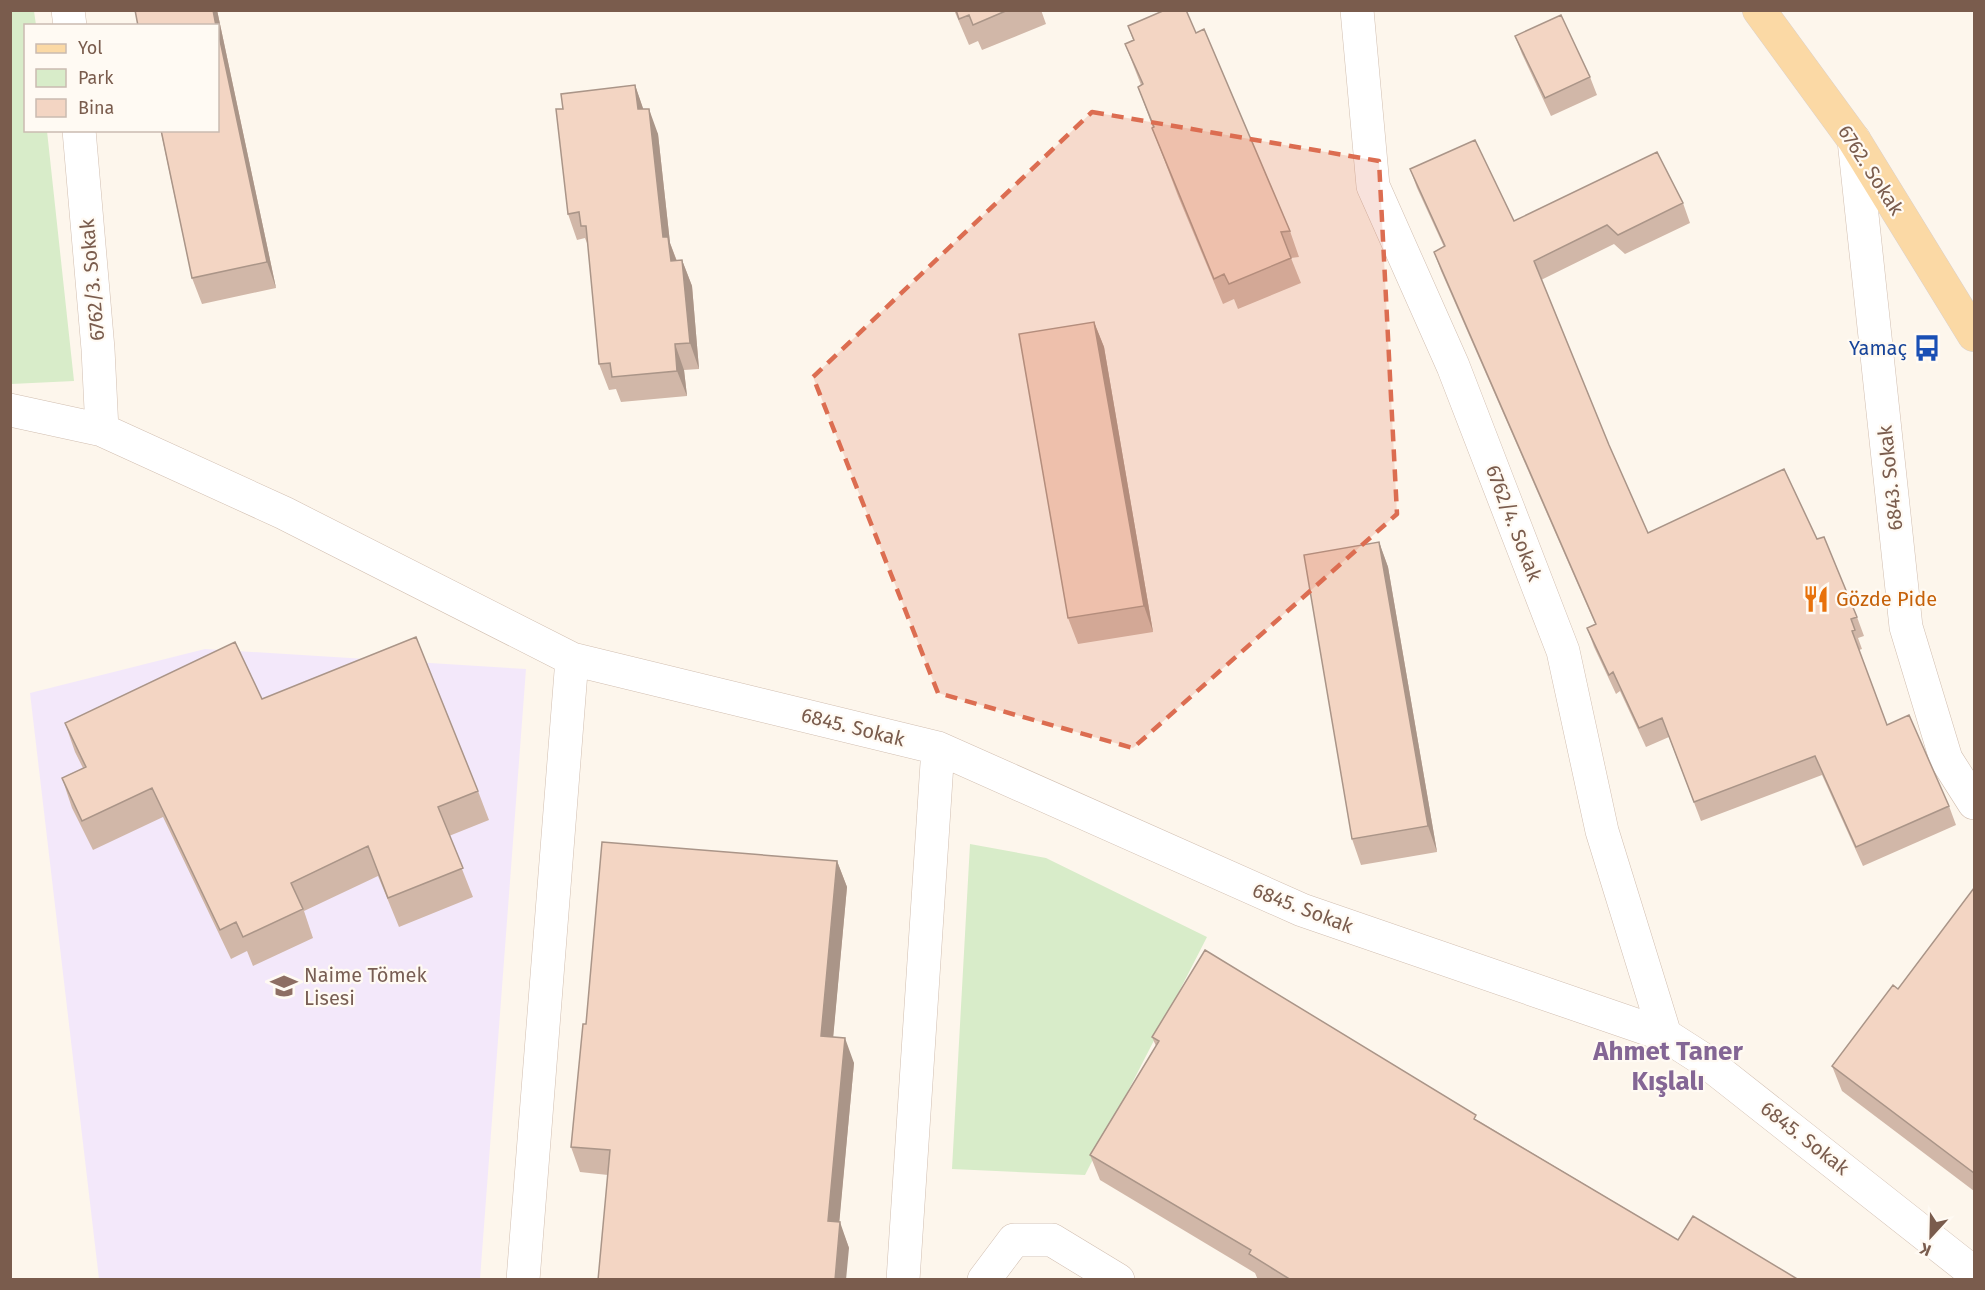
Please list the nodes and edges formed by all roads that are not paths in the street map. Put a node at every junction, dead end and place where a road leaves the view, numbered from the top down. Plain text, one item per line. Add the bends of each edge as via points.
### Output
1 (1759, 10) edge
2 (1358, 13) edge
3 (79, 132) edge
4 (1854, 140) junction
5 (1974, 335) edge
6 (10, 410) edge
7 (102, 430) junction
8 (572, 659) junction
9 (938, 748) junction
10 (1974, 803) edge
11 (1665, 1035) junction
12 (1974, 1273) edge
13 (523, 1280) edge
14 (903, 1280) edge
15 (984, 1280) edge
16 (1118, 1280) edge

1 - 4 main road, 6762. Sokak
2 - 11 street, 6762/4. Sokak via 1373,186 1453,366 1563,651 1602,831
3 - 7 street, 6762/3. Sokak
4 - 5 main road, 6762. Sokak
4 - 10 street, 6843. Sokak via 1906,627 1946,759
6 - 7 street, 6845. Sokak
7 - 8 street, 6845. Sokak via 284,513
8 - 9 street, 6845. Sokak
8 - 13 street
9 - 11 street, 6845. Sokak via 1302,910
9 - 14 street
11 - 12 street, 6845. Sokak via 1704,1060
15 - 16 street via 1014,1240 1052,1240

